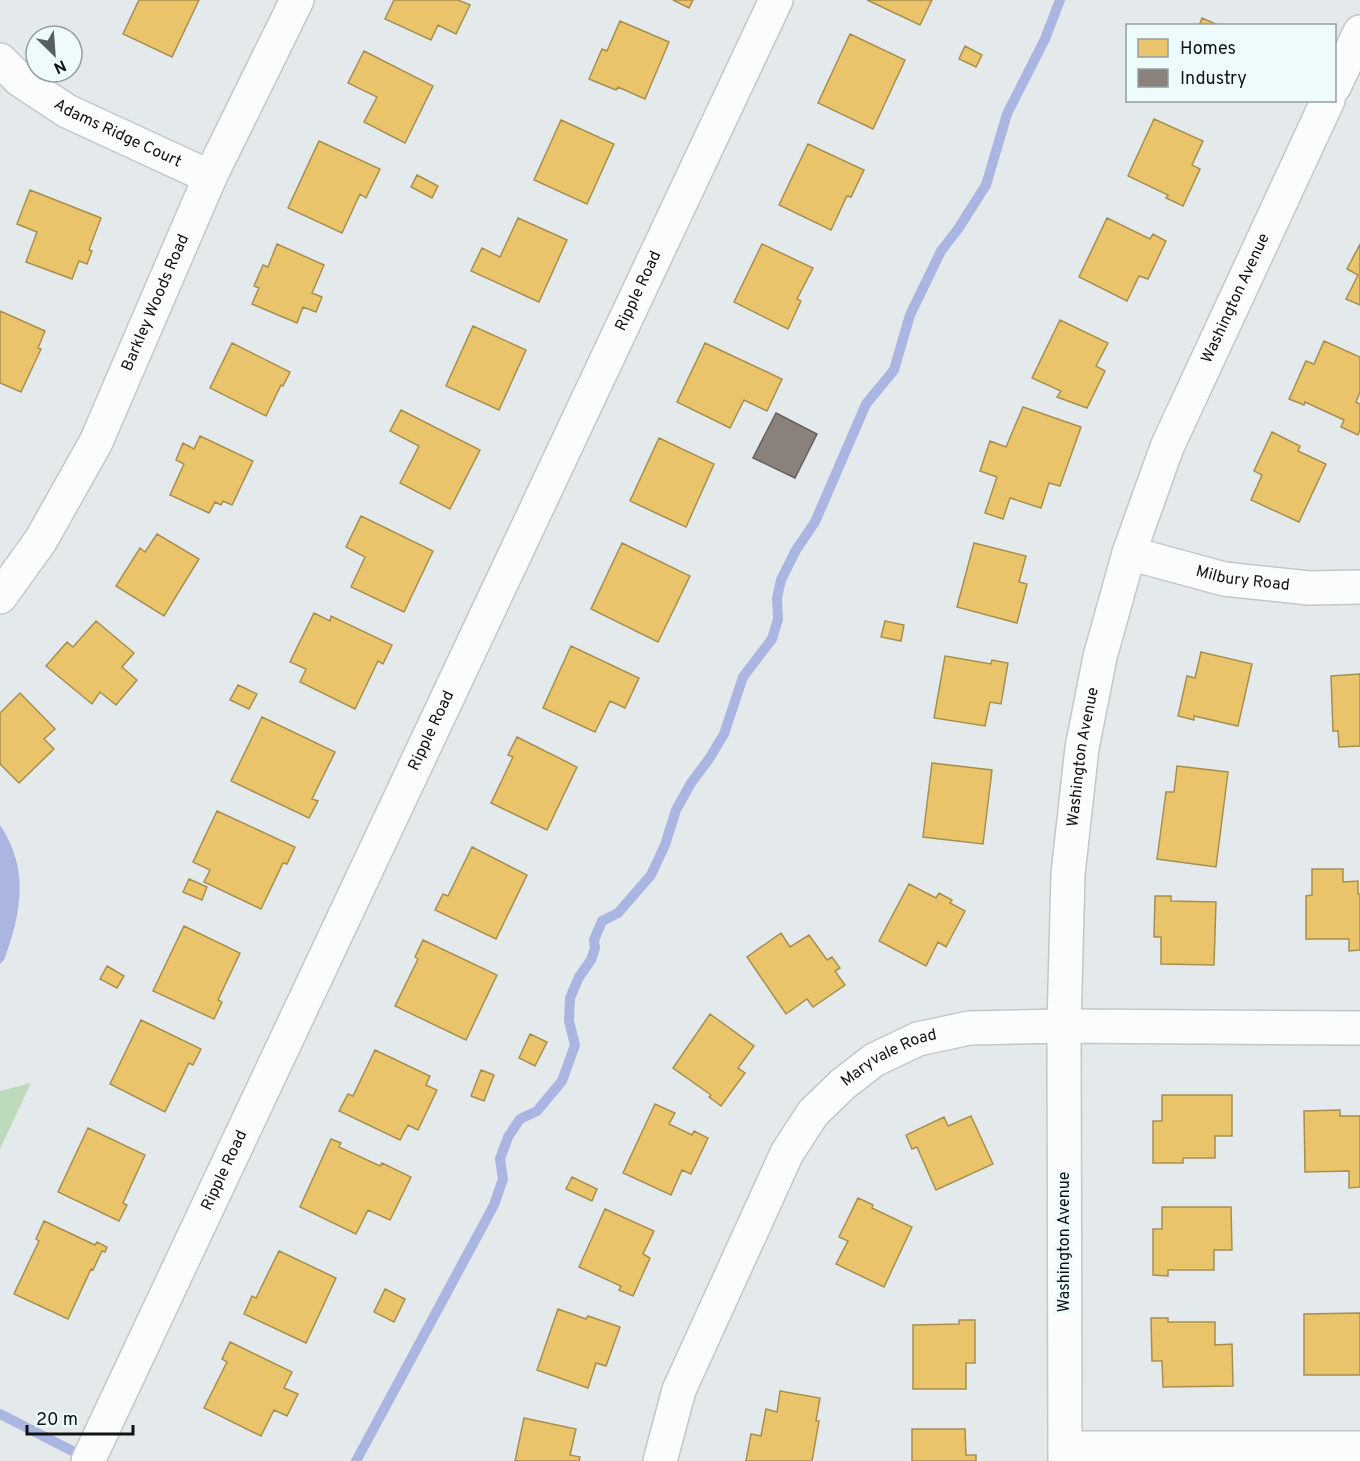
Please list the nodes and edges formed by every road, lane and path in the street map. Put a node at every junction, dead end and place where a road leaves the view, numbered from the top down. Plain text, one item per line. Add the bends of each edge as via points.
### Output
1 (297, 0) edge
2 (776, 0) edge
3 (1360, 32) edge
4 (0, 60) edge
5 (1336, 85) edge
6 (1327, 102) edge
7 (210, 177) junction
8 (1129, 553) junction
9 (1360, 587) edge
10 (0, 597) edge
11 (1064, 1026) junction
12 (1360, 1028) edge
13 (1360, 1448) edge
14 (92, 1454) edge
15 (1065, 1455) edge
16 (660, 1461) edge

1 - 7 street, Barkley Woods Road
2 - 14 street, Ripple Road
3 - 5 street
4 - 7 street, Adams Ridge Court via 20,80 67,111
6 - 8 street, Washington Avenue via 1167,447
7 - 10 street, Barkley Woods Road via 96,442 41,540
8 - 9 street, Milbury Road via 1224,579 1309,588
8 - 11 street, Washington Avenue via 1100,657 1082,748 1068,874
11 - 12 street, Maryvale Road
11 - 15 street, Washington Avenue
11 - 16 street, Maryvale Road via 969,1028 918,1039 874,1060 813,1113 787,1153 679,1390
13 - 15 street

